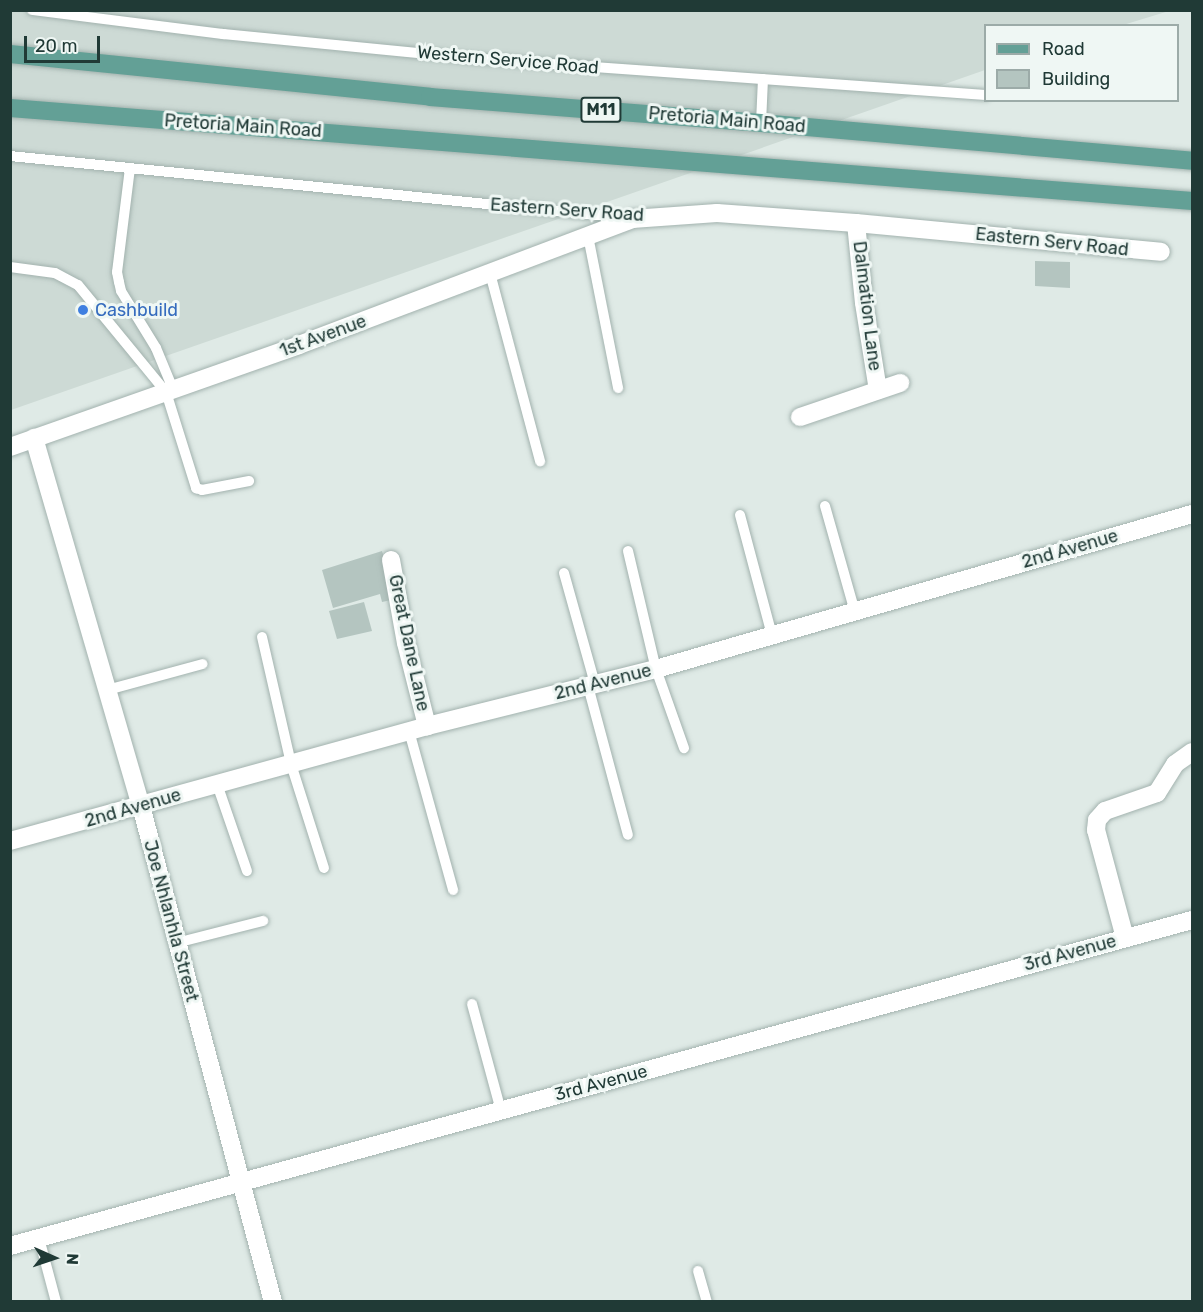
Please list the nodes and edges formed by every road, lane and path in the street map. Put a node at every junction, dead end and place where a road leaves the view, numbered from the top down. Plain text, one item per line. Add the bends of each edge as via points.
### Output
1 (32, 10) edge
2 (10, 54) edge
3 (763, 79) junction
4 (984, 95) edge
5 (10, 108) edge
6 (761, 123) junction
7 (10, 156) edge
8 (1192, 161) edge
9 (130, 168) junction
10 (1192, 201) edge
11 (632, 219) junction
12 (856, 223) junction
13 (588, 236) junction
14 (1161, 252) dead end
15 (10, 267) edge
16 (490, 273) junction
17 (900, 383) dead end
18 (618, 388) dead end
19 (878, 390) junction
20 (169, 391) junction
21 (800, 417) dead end
22 (34, 438) junction
23 (10, 447) edge
24 (540, 461) dead end
25 (249, 480) dead end
26 (825, 506) dead end
27 (1192, 514) edge
28 (740, 515) dead end
29 (628, 551) dead end
30 (391, 560) dead end
31 (564, 573) dead end
32 (855, 612) junction
33 (772, 635) junction
34 (262, 637) dead end
35 (203, 664) dead end
36 (656, 669) junction
37 (591, 685) junction
38 (107, 690) junction
39 (418, 728) junction
40 (684, 748) dead end
41 (1192, 752) edge
42 (291, 764) junction
43 (217, 784) junction
44 (141, 806) junction
45 (628, 835) dead end
46 (10, 841) edge
47 (324, 868) dead end
48 (247, 871) dead end
49 (453, 890) dead end
50 (1192, 920) edge
51 (263, 921) dead end
52 (1125, 938) junction
53 (176, 943) junction
54 (472, 1004) dead end
55 (501, 1111) junction
56 (239, 1183) junction
57 (39, 1238) junction
58 (10, 1246) edge
59 (698, 1271) dead end
60 (56, 1302) edge
61 (273, 1302) edge
62 (706, 1302) edge

1 - 3 lane, Western Service Road via 223,34 469,58
2 - 6 main road, Pretoria Main Road / M11 via 430,98
3 - 4 lane, Western Service Road
3 - 6 lane
5 - 10 main road, Pretoria Main Road
6 - 8 main road, Pretoria Main Road / M11
7 - 9 lane, Eastern Serv Road
9 - 11 lane, Eastern Serv Road
9 - 20 lane via 117,272 124,297 156,348
11 - 12 street, Eastern Serv Road via 717,213
11 - 13 street, 1st Avenue
12 - 14 street, Eastern Serv Road
12 - 19 street, Dalmation Lane
13 - 16 street, 1st Avenue
13 - 18 lane
15 - 20 lane via 55,273 78,285
16 - 20 street, 1st Avenue
16 - 24 lane
17 - 19 street, Dalmation Lane
19 - 21 street, Dalmation Lane
20 - 22 street, 1st Avenue
20 - 25 lane via 196,488
22 - 23 street, 1st Avenue
22 - 38 street, Joe Nhlanhla Street
26 - 32 lane
27 - 32 street, 2nd Avenue
28 - 33 lane
29 - 36 lane
30 - 39 street, Great Dane Lane
31 - 37 lane
32 - 33 street, 2nd Avenue
33 - 36 street, 2nd Avenue
34 - 42 lane
35 - 38 lane
36 - 37 street, 2nd Avenue
36 - 40 lane
37 - 39 street, 2nd Avenue
37 - 45 lane
38 - 44 street, Joe Nhlanhla Street
39 - 42 street, 2nd Avenue
39 - 49 lane
41 - 52 street via 1170,770 1157,793 1105,810 1097,820 1096,830
42 - 43 street, 2nd Avenue
42 - 47 lane
43 - 44 street, 2nd Avenue
43 - 48 lane
44 - 46 street, 2nd Avenue
44 - 53 street, Joe Nhlanhla Street
50 - 52 street, 3rd Avenue
51 - 53 lane
52 - 55 street, 3rd Avenue
53 - 56 street, Joe Nhlanhla Street
54 - 55 lane
55 - 56 street, 3rd Avenue
56 - 57 street, 3rd Avenue
56 - 61 street, Joe Nhlanhla Street
57 - 58 street, 3rd Avenue
57 - 60 lane
59 - 62 lane

